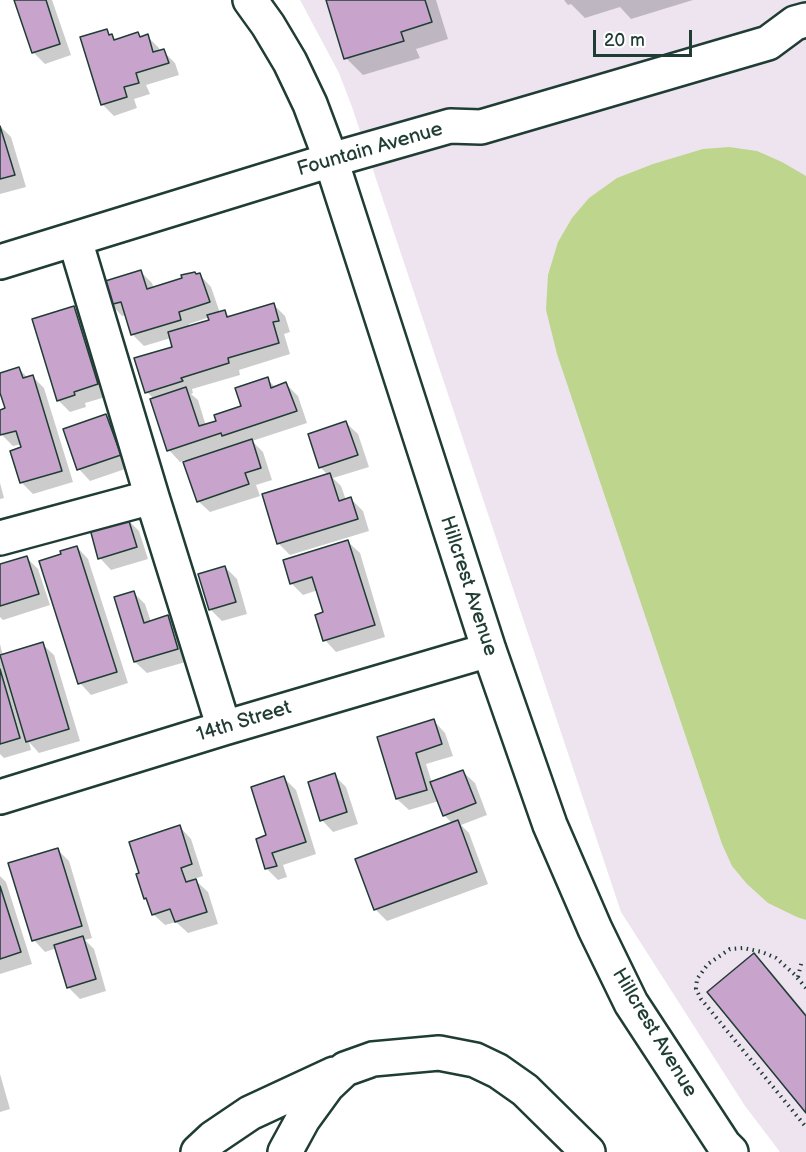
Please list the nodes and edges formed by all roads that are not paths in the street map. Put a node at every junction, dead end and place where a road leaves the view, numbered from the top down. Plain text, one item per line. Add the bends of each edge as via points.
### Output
1 (250, 0) edge
2 (802, 13) edge
3 (331, 160) junction
4 (75, 240) junction
5 (0, 262) edge
6 (152, 497) junction
7 (0, 538) edge
8 (489, 650) junction
9 (224, 728) junction
10 (0, 797) edge
11 (345, 1069) junction
12 (198, 1152) edge
13 (285, 1152) edge
14 (588, 1152) edge
15 (731, 1152) edge

1 - 3 street, Hillcrest Avenue via 290,62
2 - 3 street, Fountain Avenue via 768,43 482,127 450,126
3 - 4 street, Fountain Avenue
3 - 8 street, Hillcrest Avenue
4 - 5 street, Fountain Avenue
4 - 6 street
6 - 7 street
6 - 9 street
8 - 9 street, 14th Street
8 - 15 street, Hillcrest Avenue via 550,825 595,929 631,1003
9 - 10 street, 14th Street
11 - 12 street via 250,1113
11 - 13 street via 303,1119
11 - 14 street via 373,1059 407,1055 439,1053 475,1060 525,1090

